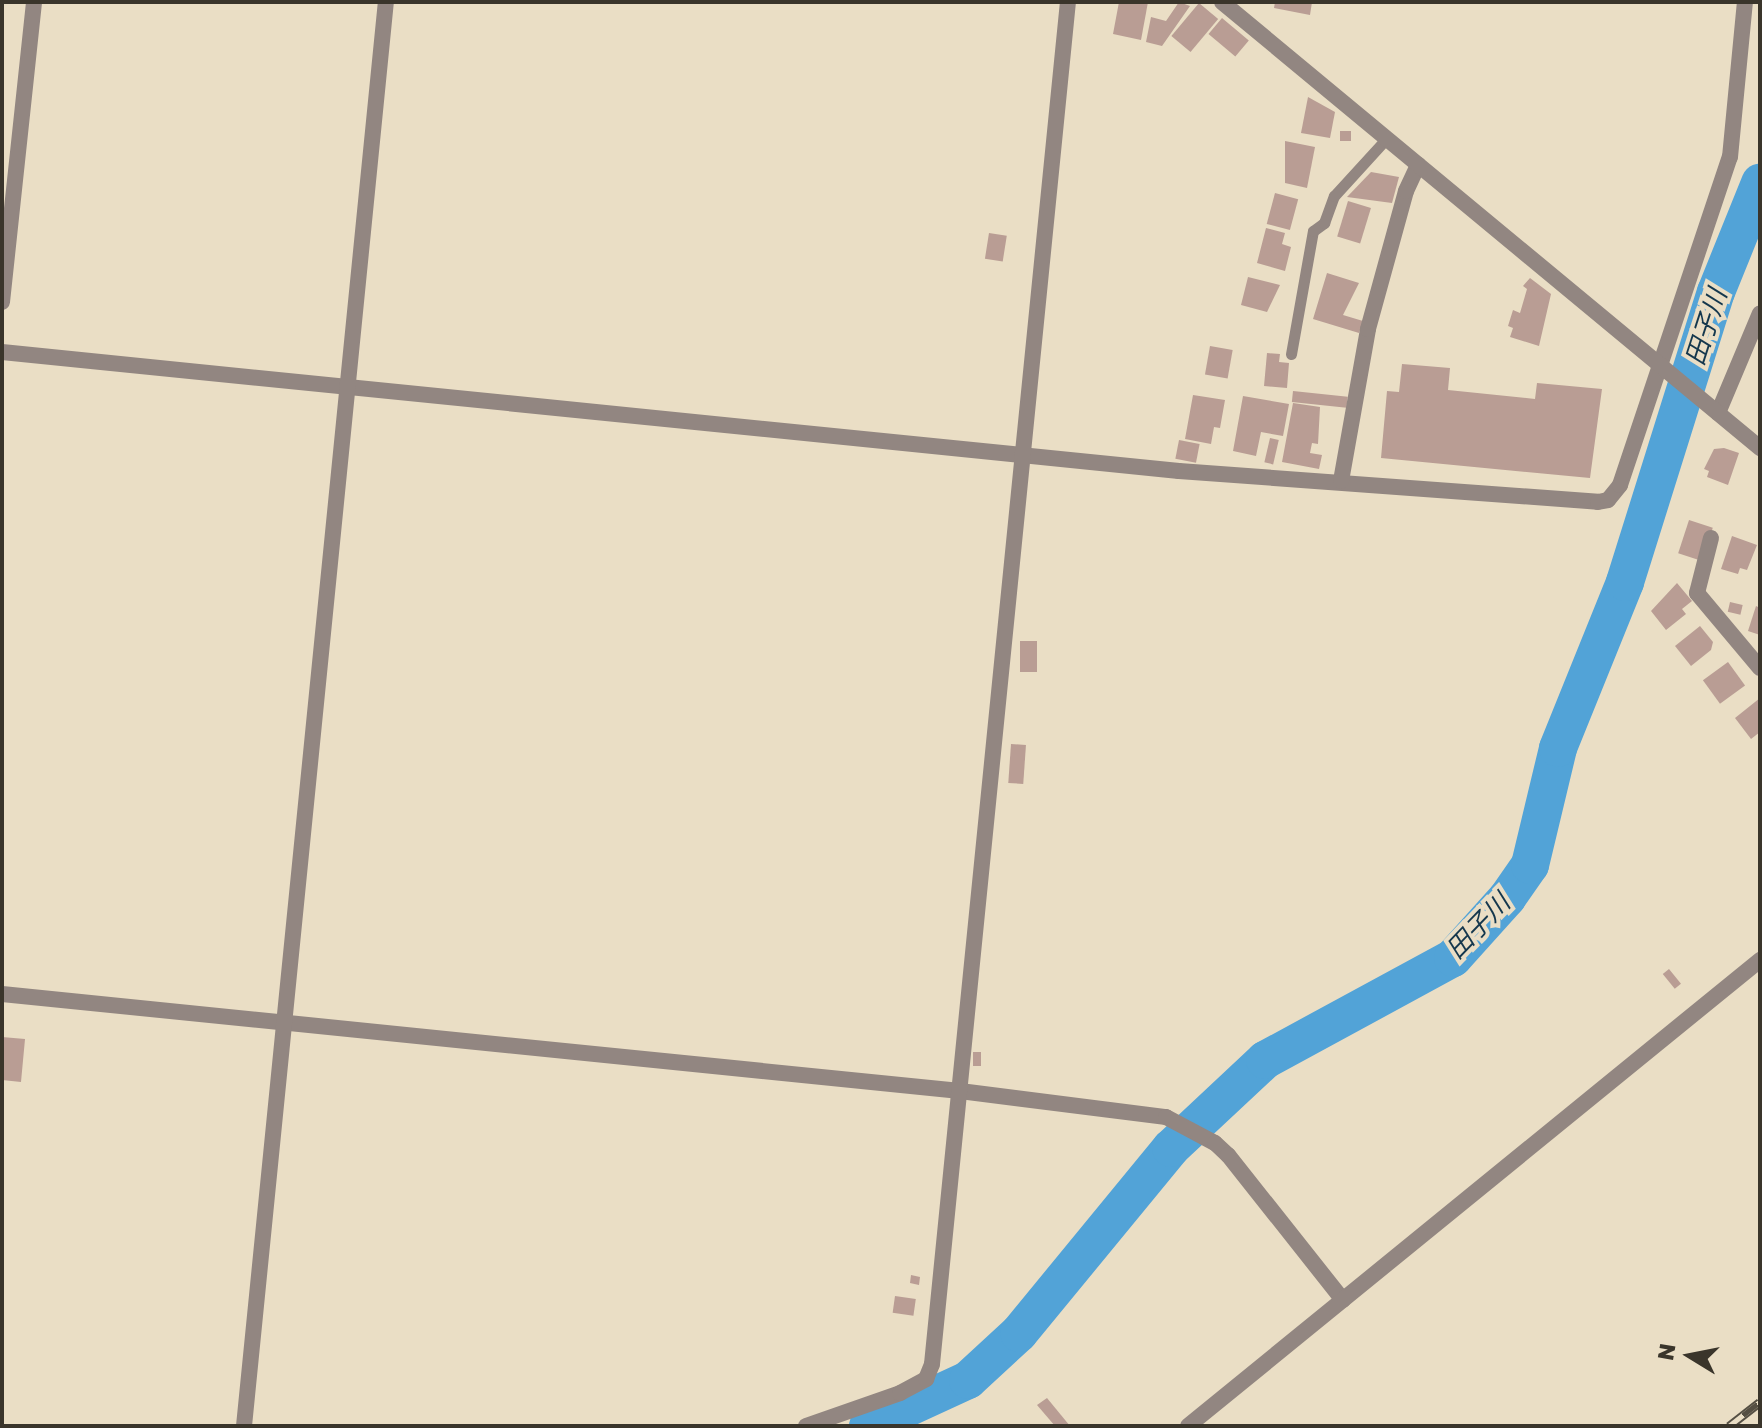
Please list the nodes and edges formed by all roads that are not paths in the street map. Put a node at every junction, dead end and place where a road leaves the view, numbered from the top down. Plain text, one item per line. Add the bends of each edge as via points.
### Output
1 (34, 2) edge
2 (386, 2) edge
3 (1068, 2) edge
4 (1222, 2) edge
5 (1745, 2) edge
6 (1386, 139) junction
7 (1418, 165) junction
8 (2, 302) edge
9 (1760, 313) edge
10 (2, 352) edge
11 (1291, 354) dead end
12 (1665, 370) junction
13 (346, 386) junction
14 (1711, 408) junction
15 (1760, 448) edge
16 (1021, 455) junction
17 (1341, 481) junction
18 (1711, 538) dead end
19 (1760, 668) edge
20 (1760, 960) edge
21 (2, 994) edge
22 (285, 1025) junction
23 (960, 1091) junction
24 (1343, 1300) junction
25 (244, 1426) edge
26 (806, 1426) edge
27 (1188, 1426) edge

1 - 8 street
2 - 13 street
3 - 16 street
4 - 6 street
5 - 12 street via 1730,157
6 - 7 street
6 - 11 lane via 1334,196 1324,223 1313,231
7 - 12 street
7 - 17 street via 1368,329
9 - 14 street
10 - 13 street
12 - 14 street
12 - 17 street via 1620,485 1608,500 1587,503
13 - 16 street
13 - 22 street
14 - 15 street
16 - 17 street
16 - 23 street
18 - 19 street via 1697,593
20 - 24 street
21 - 22 street
22 - 23 street
22 - 25 street
23 - 24 street via 1173,1120 1215,1143
23 - 26 street via 932,1364 926,1379 868,1407
24 - 27 street

